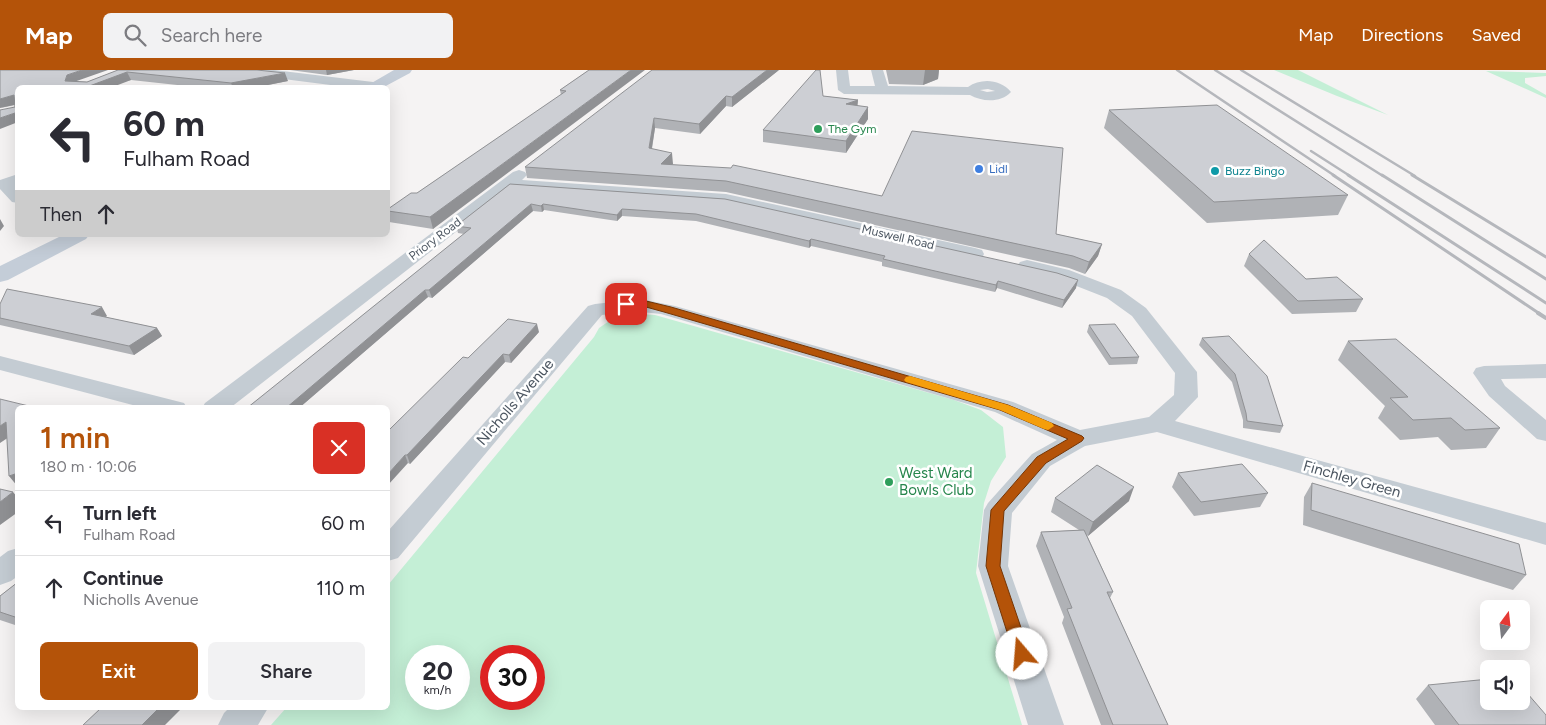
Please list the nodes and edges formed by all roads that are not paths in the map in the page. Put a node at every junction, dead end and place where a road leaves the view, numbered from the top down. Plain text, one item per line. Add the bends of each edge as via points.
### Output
1 (244, 70) edge
2 (405, 70) edge
3 (842, 70) edge
4 (877, 70) edge
5 (980, 70) edge
6 (356, 85) edge
7 (375, 85) edge
8 (986, 85) junction
9 (882, 90) junction
10 (972, 91) junction
11 (531, 166) edge
12 (15, 179) edge
13 (507, 184) junction
14 (15, 195) edge
15 (64, 238) edge
16 (995, 259) edge
17 (1014, 263) edge
18 (0, 275) edge
19 (0, 363) edge
20 (1546, 371) edge
21 (163, 405) edge
22 (218, 405) edge
23 (1157, 424) junction
24 (1546, 433) edge
25 (1078, 438) junction
26 (1546, 534) edge
27 (390, 548) edge
28 (15, 561) edge
29 (0, 573) edge
30 (249, 710) edge
31 (236, 725) edge
32 (1046, 725) edge

1 - 6 street
2 - 7 street
3 - 9 street via 844,90
4 - 9 street
5 - 8 street
8 - 10 street
8 - 10 street via 1004,92 991,96
9 - 10 street
11 - 13 street, Priory Road
12 - 14 street via 4,184
13 - 16 street, Muswell Road via 726,199
13 - 22 street, Priory Road
15 - 18 street
17 - 23 street via 1085,282 1114,294 1139,312 1186,372 1186,397
19 - 21 street
20 - 24 street via 1484,373 1497,391
23 - 25 street
23 - 26 street, Finchley Green
25 - 27 street, Nicholls Avenue via 1004,407 646,304 626,304 595,310
25 - 32 street via 1041,460 998,510 993,566
28 - 29 street
30 - 31 street

